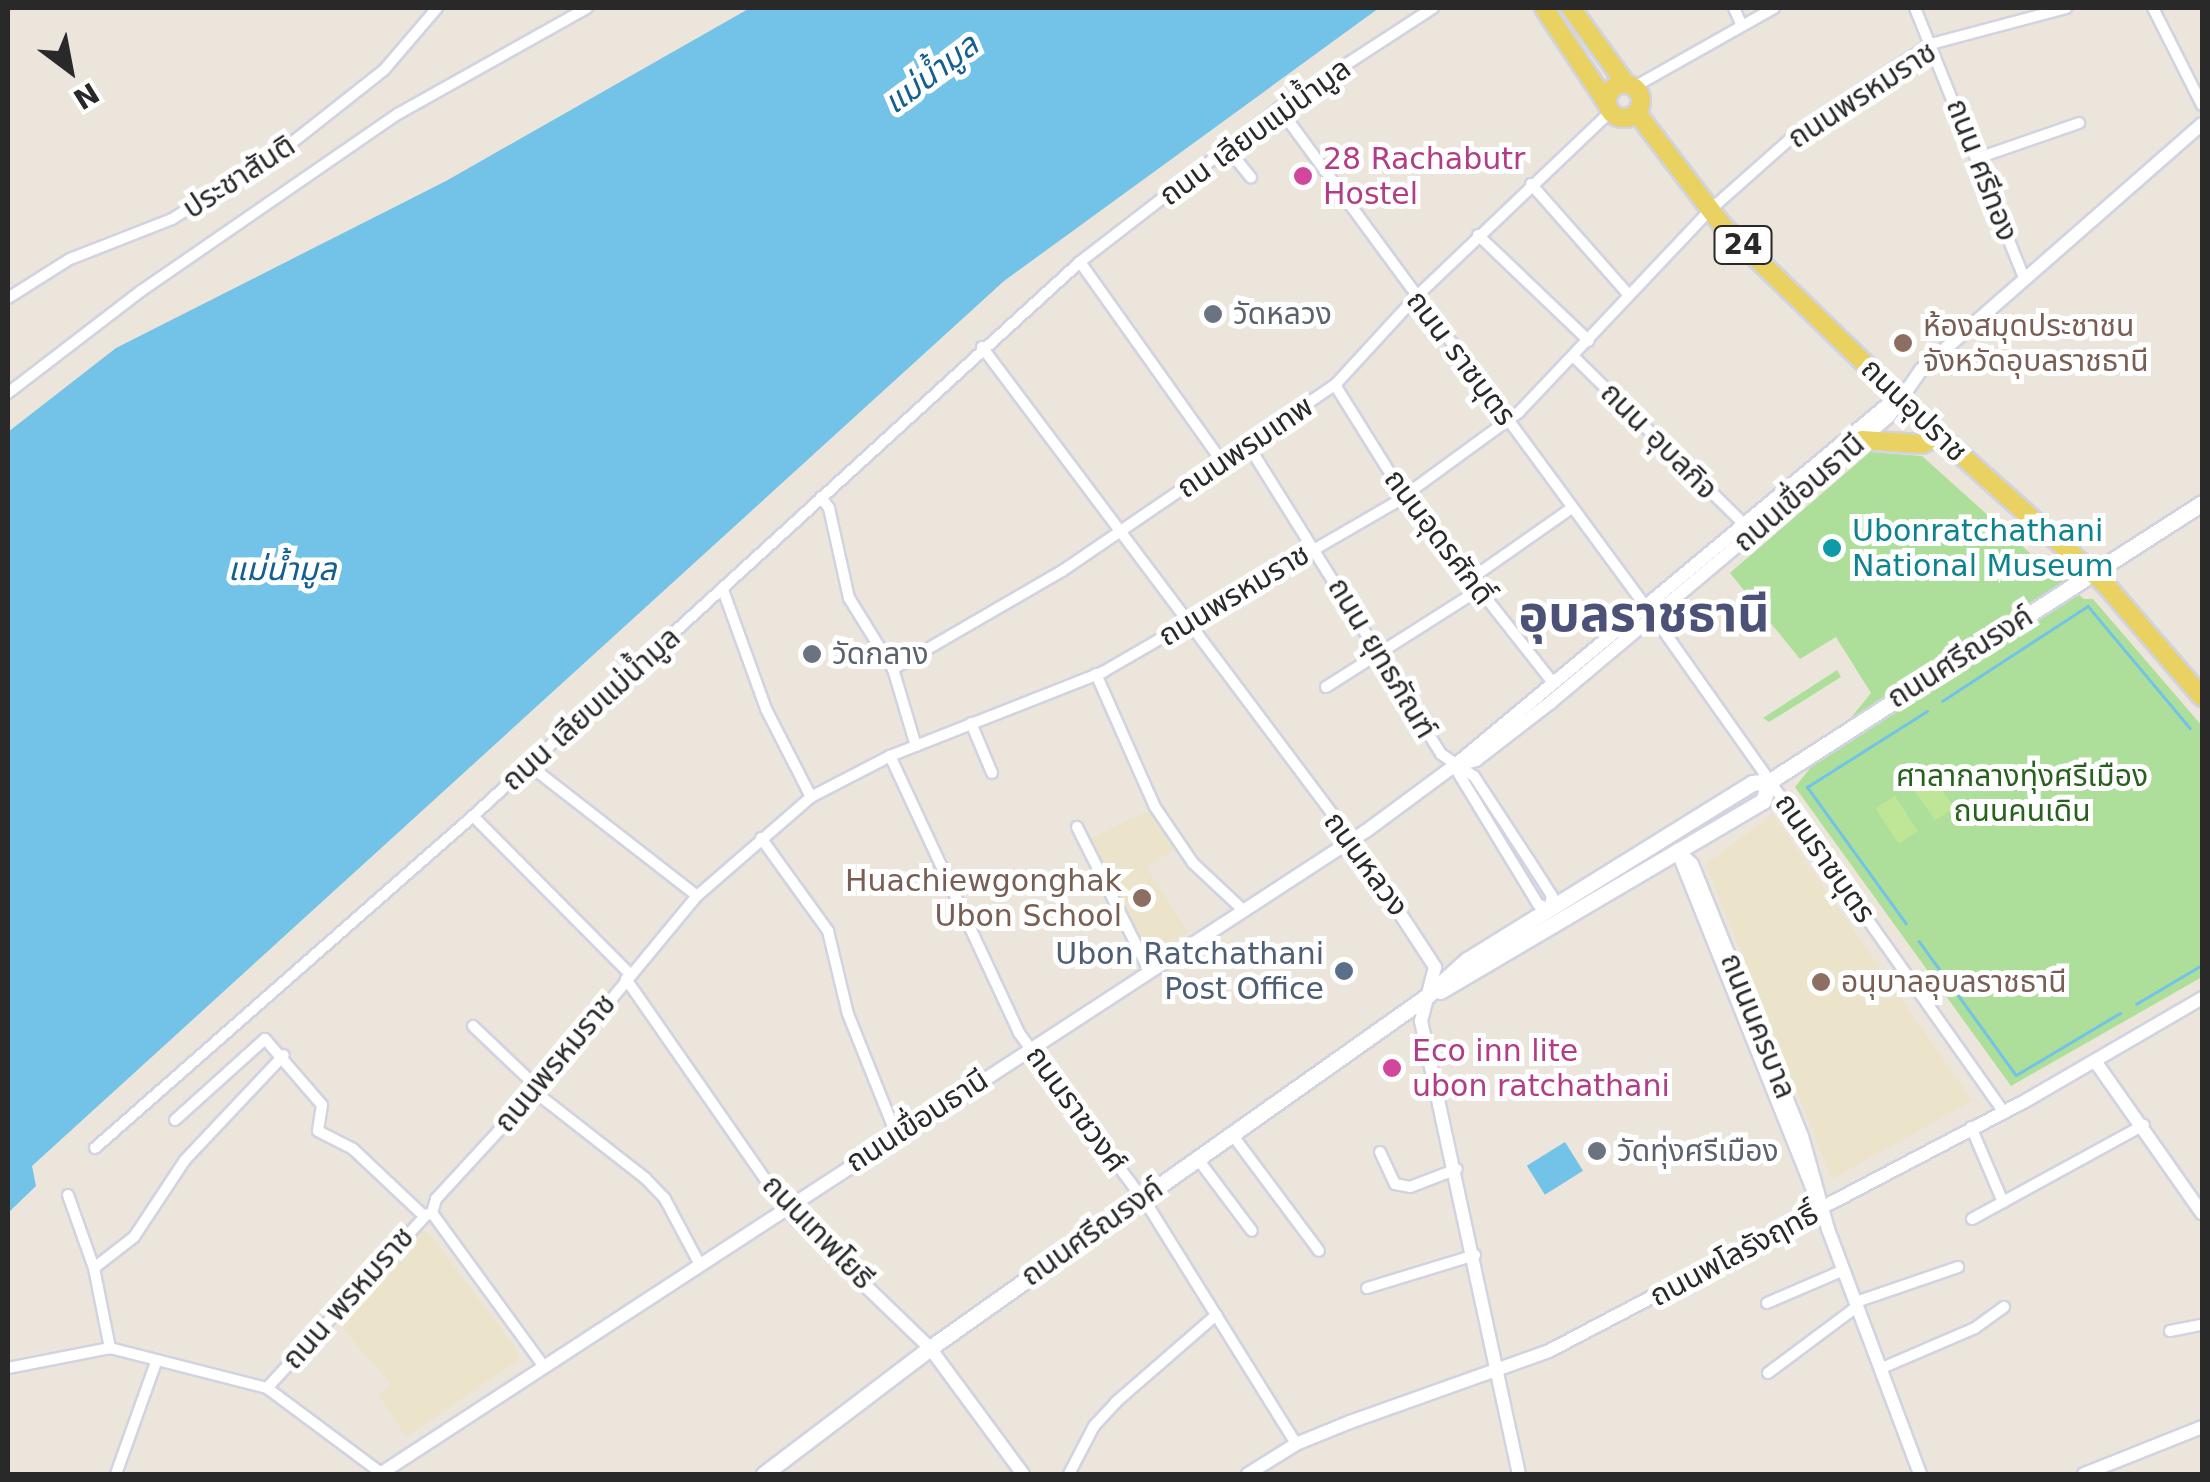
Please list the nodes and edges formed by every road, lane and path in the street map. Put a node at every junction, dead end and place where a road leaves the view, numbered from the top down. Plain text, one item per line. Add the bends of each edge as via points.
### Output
1 (437, 8) edge
2 (588, 8) edge
3 (1434, 8) edge
4 (1570, 8) edge
5 (1734, 8) edge
6 (1774, 8) edge
7 (1915, 8) edge
8 (2060, 8) edge
9 (2154, 8) edge
10 (1545, 9) edge
11 (1741, 24) junction
12 (1932, 44) junction
13 (1630, 86) junction
14 (2202, 105) edge
15 (1608, 107) junction
16 (1280, 108) junction
17 (1637, 112) junction
18 (2078, 123) dead end
19 (2202, 124) edge
20 (1227, 148) junction
21 (1978, 158) junction
22 (1251, 178) dead end
23 (1531, 184) junction
24 (1709, 212) junction
25 (1478, 236) junction
26 (1080, 262) junction
27 (2024, 278) junction
28 (1628, 294) junction
29 (8, 298) edge
30 (1416, 298) junction
31 (1588, 341) junction
32 (982, 347) junction
33 (1575, 358) junction
34 (1335, 385) junction
35 (8, 394) edge
36 (1899, 395) junction
37 (1506, 420) junction
38 (1940, 436) junction
39 (1862, 440) junction
40 (1248, 445) junction
41 (1222, 462) junction
42 (1405, 496) junction
43 (821, 497) junction
44 (2202, 503) edge
45 (1569, 510) junction
46 (1748, 528) junction
47 (1121, 531) junction
48 (1315, 547) junction
49 (2093, 574) junction
50 (1469, 580) junction
51 (723, 590) junction
52 (1477, 591) junction
53 (1648, 613) junction
54 (1186, 621) junction
55 (1378, 651) junction
56 (892, 669) junction
57 (1096, 674) junction
58 (1326, 686) dead end
59 (1558, 688) junction
60 (2202, 697) edge
61 (971, 723) junction
62 (916, 746) junction
63 (890, 756) junction
64 (529, 765) junction
65 (1454, 766) junction
66 (992, 772) dead end
67 (1770, 781) junction
68 (811, 796) junction
69 (473, 816) junction
70 (1077, 826) dead end
71 (1668, 835) junction
72 (760, 838) junction
73 (1352, 840) junction
74 (1678, 851) junction
75 (696, 896) junction
76 (1242, 910) junction
77 (1553, 916) junction
78 (1150, 972) junction
79 (628, 976) junction
80 (1426, 997) junction
81 (2202, 998) edge
82 (473, 1026) dead end
83 (1030, 1047) junction
84 (284, 1055) junction
85 (2095, 1061) junction
86 (536, 1090) junction
87 (2003, 1111) junction
88 (175, 1120) dead end
89 (2144, 1124) junction
90 (1971, 1126) junction
91 (896, 1134) junction
92 (1231, 1134) junction
93 (95, 1148) dead end
94 (1380, 1152) dead end
95 (1197, 1158) junction
96 (1457, 1169) junction
97 (68, 1195) dead end
98 (1142, 1198) junction
99 (2003, 1202) junction
100 (785, 1208) junction
101 (1822, 1209) junction
102 (2202, 1213) edge
103 (428, 1214) junction
104 (1972, 1219) dead end
105 (1252, 1230) dead end
106 (1319, 1251) dead end
107 (1475, 1254) junction
108 (699, 1264) junction
109 (1958, 1267) dead end
110 (94, 1268) junction
111 (1844, 1270) junction
112 (1367, 1288) dead end
113 (1767, 1303) dead end
114 (1857, 1304) junction
115 (2004, 1308) dead end
116 (1216, 1315) junction
117 (2202, 1325) edge
118 (2170, 1331) dead end
119 (110, 1348) junction
120 (930, 1348) junction
121 (156, 1362) junction
122 (542, 1364) junction
123 (8, 1368) edge
124 (1882, 1368) junction
125 (1500, 1370) junction
126 (1768, 1373) dead end
127 (267, 1388) junction
128 (2202, 1429) edge
129 (1296, 1444) junction
130 (387, 1472) edge
131 (116, 1474) edge
132 (764, 1474) edge
133 (1024, 1474) edge
134 (1069, 1474) edge
135 (1248, 1474) edge
136 (1519, 1474) edge
137 (1920, 1474) edge
138 (2084, 1474) edge

1 - 29 street, ประชาสันติ via 384,70 289,145 172,219 70,259
2 - 35 street via 398,114 140,291
3 - 16 street, ถนน เลียบแม่น้ำมูล
4 - 13 main road
5 - 11 street
6 - 11 street
7 - 12 street, ถนน ศรีทอง
8 - 12 street, ถนนพรหมราช
9 - 14 street
10 - 15 main road
11 - 13 street
12 - 21 street, ถนน ศรีทอง
12 - 24 street, ถนนพรหมราช via 1798,132
13 - 15 main road via 1610,90
13 - 17 main road, 24 via 1641,99
15 - 17 main road via 1623,118
15 - 23 street, ถนนพรมเทพ
16 - 20 street, ถนน เลียบแม่น้ำมูล
16 - 30 street, ถนน ราชบุตร
17 - 24 main road, ถนนอุปราช / 24
18 - 21 street
19 - 27 street, ถนนเขื่อนธานี
20 - 22 street
20 - 26 street, ถนน เลียบแม่น้ำมูล
21 - 27 street, ถนน ศรีทอง
23 - 25 street, ถนนพรมเทพ
23 - 28 street
24 - 28 street, ถนนพรหมราช
24 - 36 main road, ถนนอุปราช / 24
25 - 30 street, ถนนพรมเทพ
25 - 31 street
26 - 32 street, ถนน เลียบแม่น้ำมูล
26 - 41 street
27 - 36 street, ถนนเขื่อนธานี
28 - 31 street, ถนนพรหมราช
30 - 34 street, ถนนพรมเทพ
30 - 37 street, ถนน ราชบุตร
31 - 33 street, ถนนพรหมราช
32 - 43 street, ถนน เลียบแม่น้ำมูล
32 - 47 street, ถนนหลวง
33 - 37 street, ถนนพรหมราช
33 - 46 street, ถนน อุบลกิจ
34 - 40 street, ถนนพรมเทพ
34 - 42 street, ถนนอุดรศักดิ์
36 - 38 main road, ถนนอุปราช / 24
36 - 39 street, ถนนเขื่อนธานี via 1889,416
36 - 46 street, ถนนเขื่อนธานี
37 - 42 street, ถนนพรหมราช
37 - 45 street, ถนน ราชบุตร
38 - 39 main road via 1922,444
38 - 49 main road, ถนนอุปราช / 24
39 - 46 street, ถนนเขื่อนธานี
40 - 41 street, ถนนพรมเทพ
40 - 48 street, ถนน ยุทธภัณฑ์
41 - 47 street, ถนนพรมเทพ
42 - 48 street, ถนนพรหมราช
42 - 50 street, ถนนอุดรศักดิ์
43 - 51 street, ถนน เลียบแม่น้ำมูล
43 - 56 street via 830,508 849,598
44 - 49 main road, ถนนศรีณรงค์
45 - 50 street
45 - 53 street, ถนน ราชบุตร
46 - 53 street, ถนนเขื่อนธานี
47 - 54 street, ถนนหลวง
47 - 56 street, ถนนพรมเทพ
48 - 54 street, ถนนพรหมราช
48 - 55 street, ถนน ยุทธภัณฑ์
49 - 60 main road, ถนนอุปราช / 24
49 - 67 main road, ถนนศรีณรงค์
50 - 52 street, ถนนอุดรศักดิ์
51 - 64 street, ถนน เลียบแม่น้ำมูล
51 - 68 street via 766,708
52 - 55 street
52 - 59 street, ถนนอุดรศักดิ์
53 - 59 street, ถนนเขื่อนธานี
53 - 67 street, ถนนราชบุตร
54 - 57 street, ถนนพรหมราช
54 - 73 street, ถนนหลวง
55 - 58 street
55 - 65 street, ถนน ยุทธภัณฑ์
56 - 62 street
57 - 61 street, ถนนพรหมราช
57 - 76 street via 1155,807 1193,863
59 - 65 street, ถนนเขื่อนธานี via 1476,760
61 - 62 street, ถนนพรหมราช
61 - 66 street
62 - 63 street, ถนนพรหมราช
63 - 68 street, ถนนพรหมราช
63 - 83 street, ถนนราชวงศ์
64 - 69 street, ถนน เลียบแม่น้ำมูล
64 - 75 street
65 - 73 street, ถนนเขื่อนธานี
65 - 77 street, ถนน ยุทธภัณฑ์ via 1538,904
67 - 71 main road, ถนนศรีณรงค์ via 1752,783
67 - 74 main road, ถนนศรีณรงค์ via 1763,801
67 - 87 street, ถนนราชบุตร
68 - 72 street, ถนนพรหมราช
69 - 79 street, ถนนเทพโยธี
69 - 93 street, ถนน เลียบแม่น้ำมูล
70 - 78 street
71 - 74 street, ถนนนครบาล
71 - 77 main road, ถนนศรีณรงค์
72 - 75 street, ถนนพรหมราช
72 - 91 street via 828,931 848,1014
73 - 76 street, ถนนเขื่อนธานี
73 - 80 street, ถนนหลวง via 1435,967
74 - 77 main road, ถนนศรีณรงค์
74 - 101 street, ถนนนครบาล via 1692,864
75 - 79 street, ถนนพรหมราช
76 - 78 street, ถนนเขื่อนธานี
77 - 80 main road, ถนนศรีณรงค์
78 - 83 street, ถนนเขื่อนธานี
79 - 86 street, ถนนพรหมราช
79 - 100 street, ถนนเทพโยธี
80 - 92 main road, ถนนศรีณรงค์
80 - 96 street, ถนนหลวง via 1421,1021
81 - 85 street, ถนนพโลรังฤทธิ์
82 - 86 street
83 - 91 street, ถนนเขื่อนธานี
83 - 98 street, ถนนราชวงศ์
84 - 88 street via 265,1039
84 - 103 street via 322,1105 318,1131 353,1149
84 - 110 street via 184,1160 134,1236
85 - 87 street, ถนนพโลรังฤทธิ์
85 - 89 street
86 - 103 street, ถนนพรหมราช
86 - 108 street via 665,1199
87 - 90 street, ถนนพโลรังฤทธิ์
89 - 99 street
89 - 102 street
90 - 99 street
90 - 101 street, ถนนพโลรังฤทธิ์
91 - 100 street, ถนนเขื่อนธานี
92 - 95 main road, ถนนศรีณรงค์
92 - 106 street
94 - 96 street via 1395,1184 1410,1187
95 - 98 main road, ถนนศรีณรงค์
95 - 105 street
96 - 107 street, ถนนหลวง
97 - 110 street
98 - 116 street, ถนนราชวงศ์
98 - 120 main road, ถนนศรีณรงค์
99 - 104 street
100 - 108 street, ถนนเขื่อนธานี
100 - 120 street, ถนนเทพโยธี
101 - 111 street, ถนนนครบาล
101 - 125 street, ถนนพโลรังฤทธิ์
103 - 122 street
103 - 127 street, ถนน พรหมราช
107 - 112 street
107 - 125 street, ถนนหลวง
108 - 122 street, ถนนเขื่อนธานี
109 - 114 street
110 - 119 street
111 - 113 street
111 - 114 street, ถนนนครบาล
114 - 124 street, ถนนนครบาล
114 - 126 street
115 - 124 street via 1976,1328
116 - 129 street, ถนนราชวงศ์
116 - 134 street via 1105,1414
117 - 118 street
119 - 121 street
119 - 123 street
120 - 132 main road, ถนนศรีณรงค์
120 - 133 street, ถนนเทพโยธี
121 - 127 street
121 - 131 street
122 - 130 street, ถนนเขื่อนธานี
124 - 137 street, ถนนนครบาล
125 - 129 street, ถนนพโลรังฤทธิ์
125 - 136 street, ถนนหลวง
127 - 130 street
128 - 138 street
129 - 135 street, ถนนพโลรังฤทธิ์

